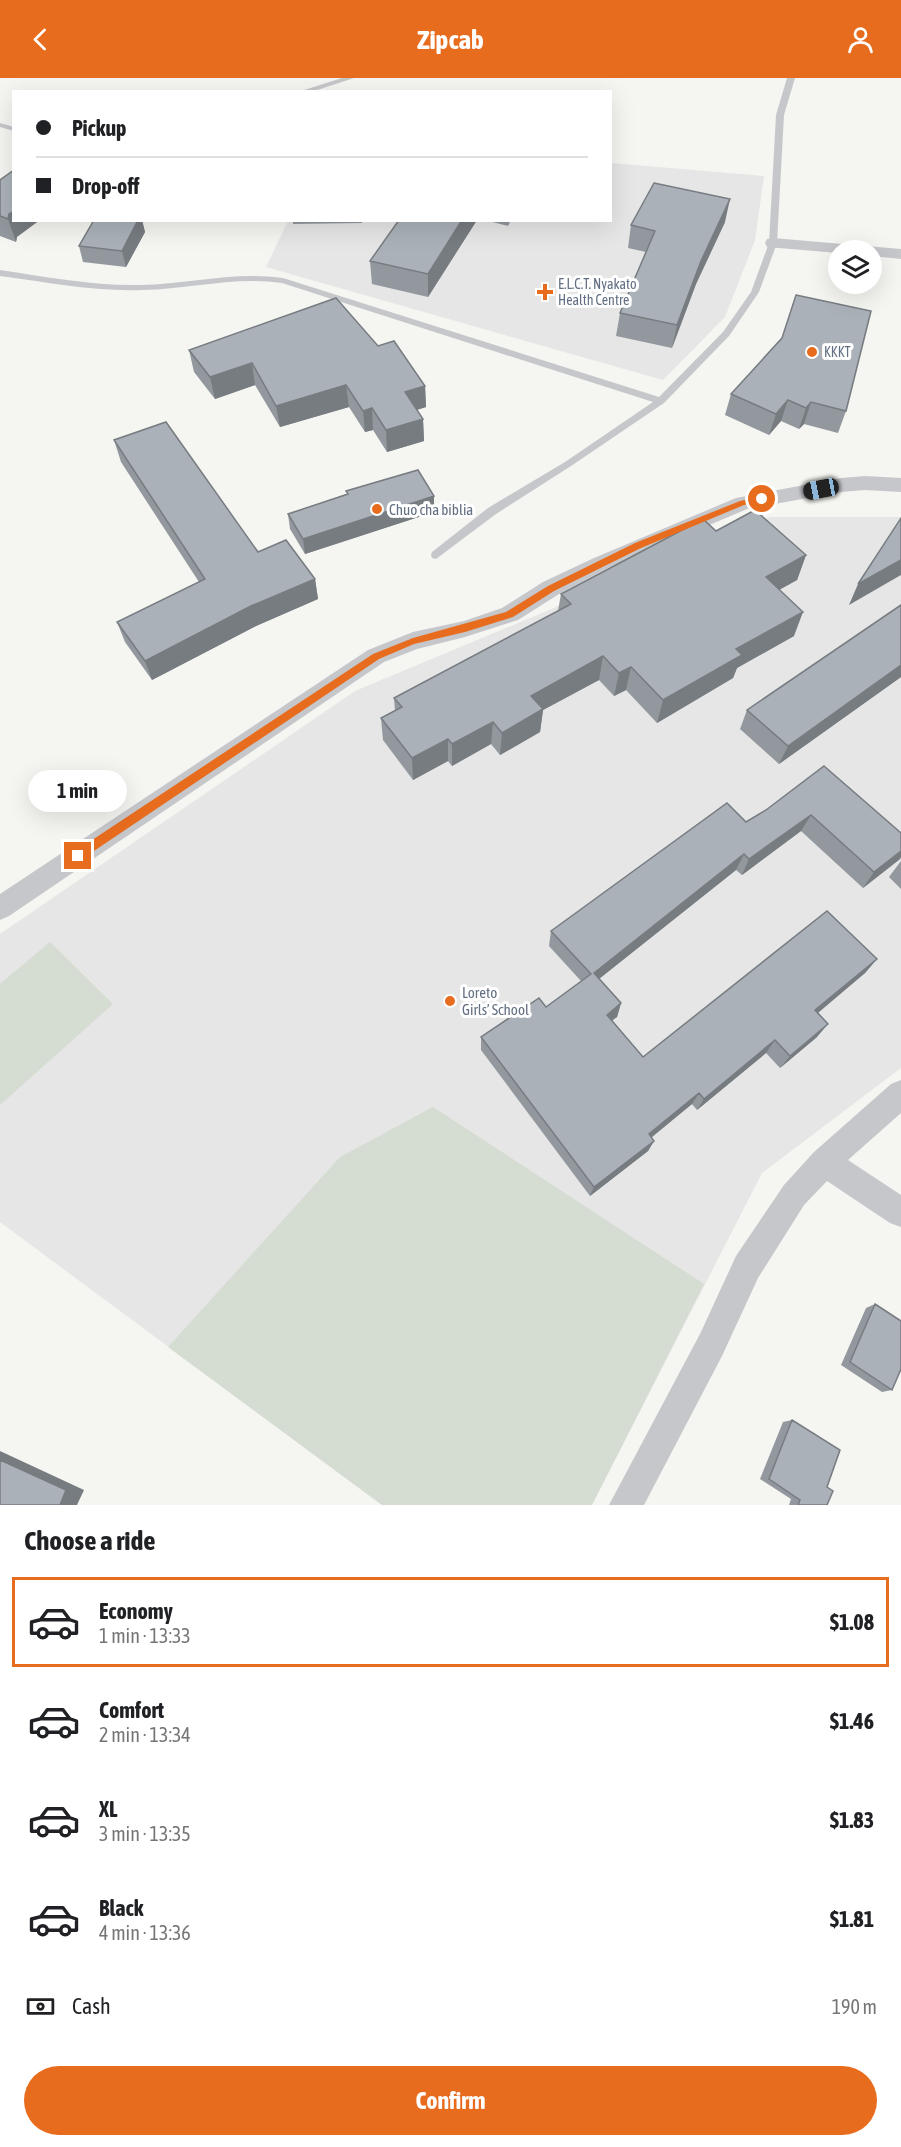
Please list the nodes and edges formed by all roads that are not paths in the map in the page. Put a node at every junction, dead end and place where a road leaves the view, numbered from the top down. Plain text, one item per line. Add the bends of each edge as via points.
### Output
1 (350, 78) edge
2 (791, 78) edge
3 (308, 90) edge
4 (773, 243) junction
5 (828, 247) edge
6 (882, 252) edge
7 (901, 254) edge
8 (0, 273) edge
9 (661, 401) junction
10 (901, 485) edge
11 (436, 555) dead end
12 (0, 908) edge
13 (901, 1094) edge
14 (824, 1162) junction
15 (901, 1212) edge
16 (626, 1505) edge

1 - 3 lane
2 - 4 lane via 780,115
4 - 5 street
4 - 9 lane via 755,292 726,334
6 - 7 street
8 - 9 lane via 139,288 261,276
9 - 11 lane via 492,511
10 - 12 street via 841,485 743,503 601,563 510,614 413,641 376,656
13 - 14 street
14 - 15 street
14 - 16 street via 794,1195 747,1267 711,1345

